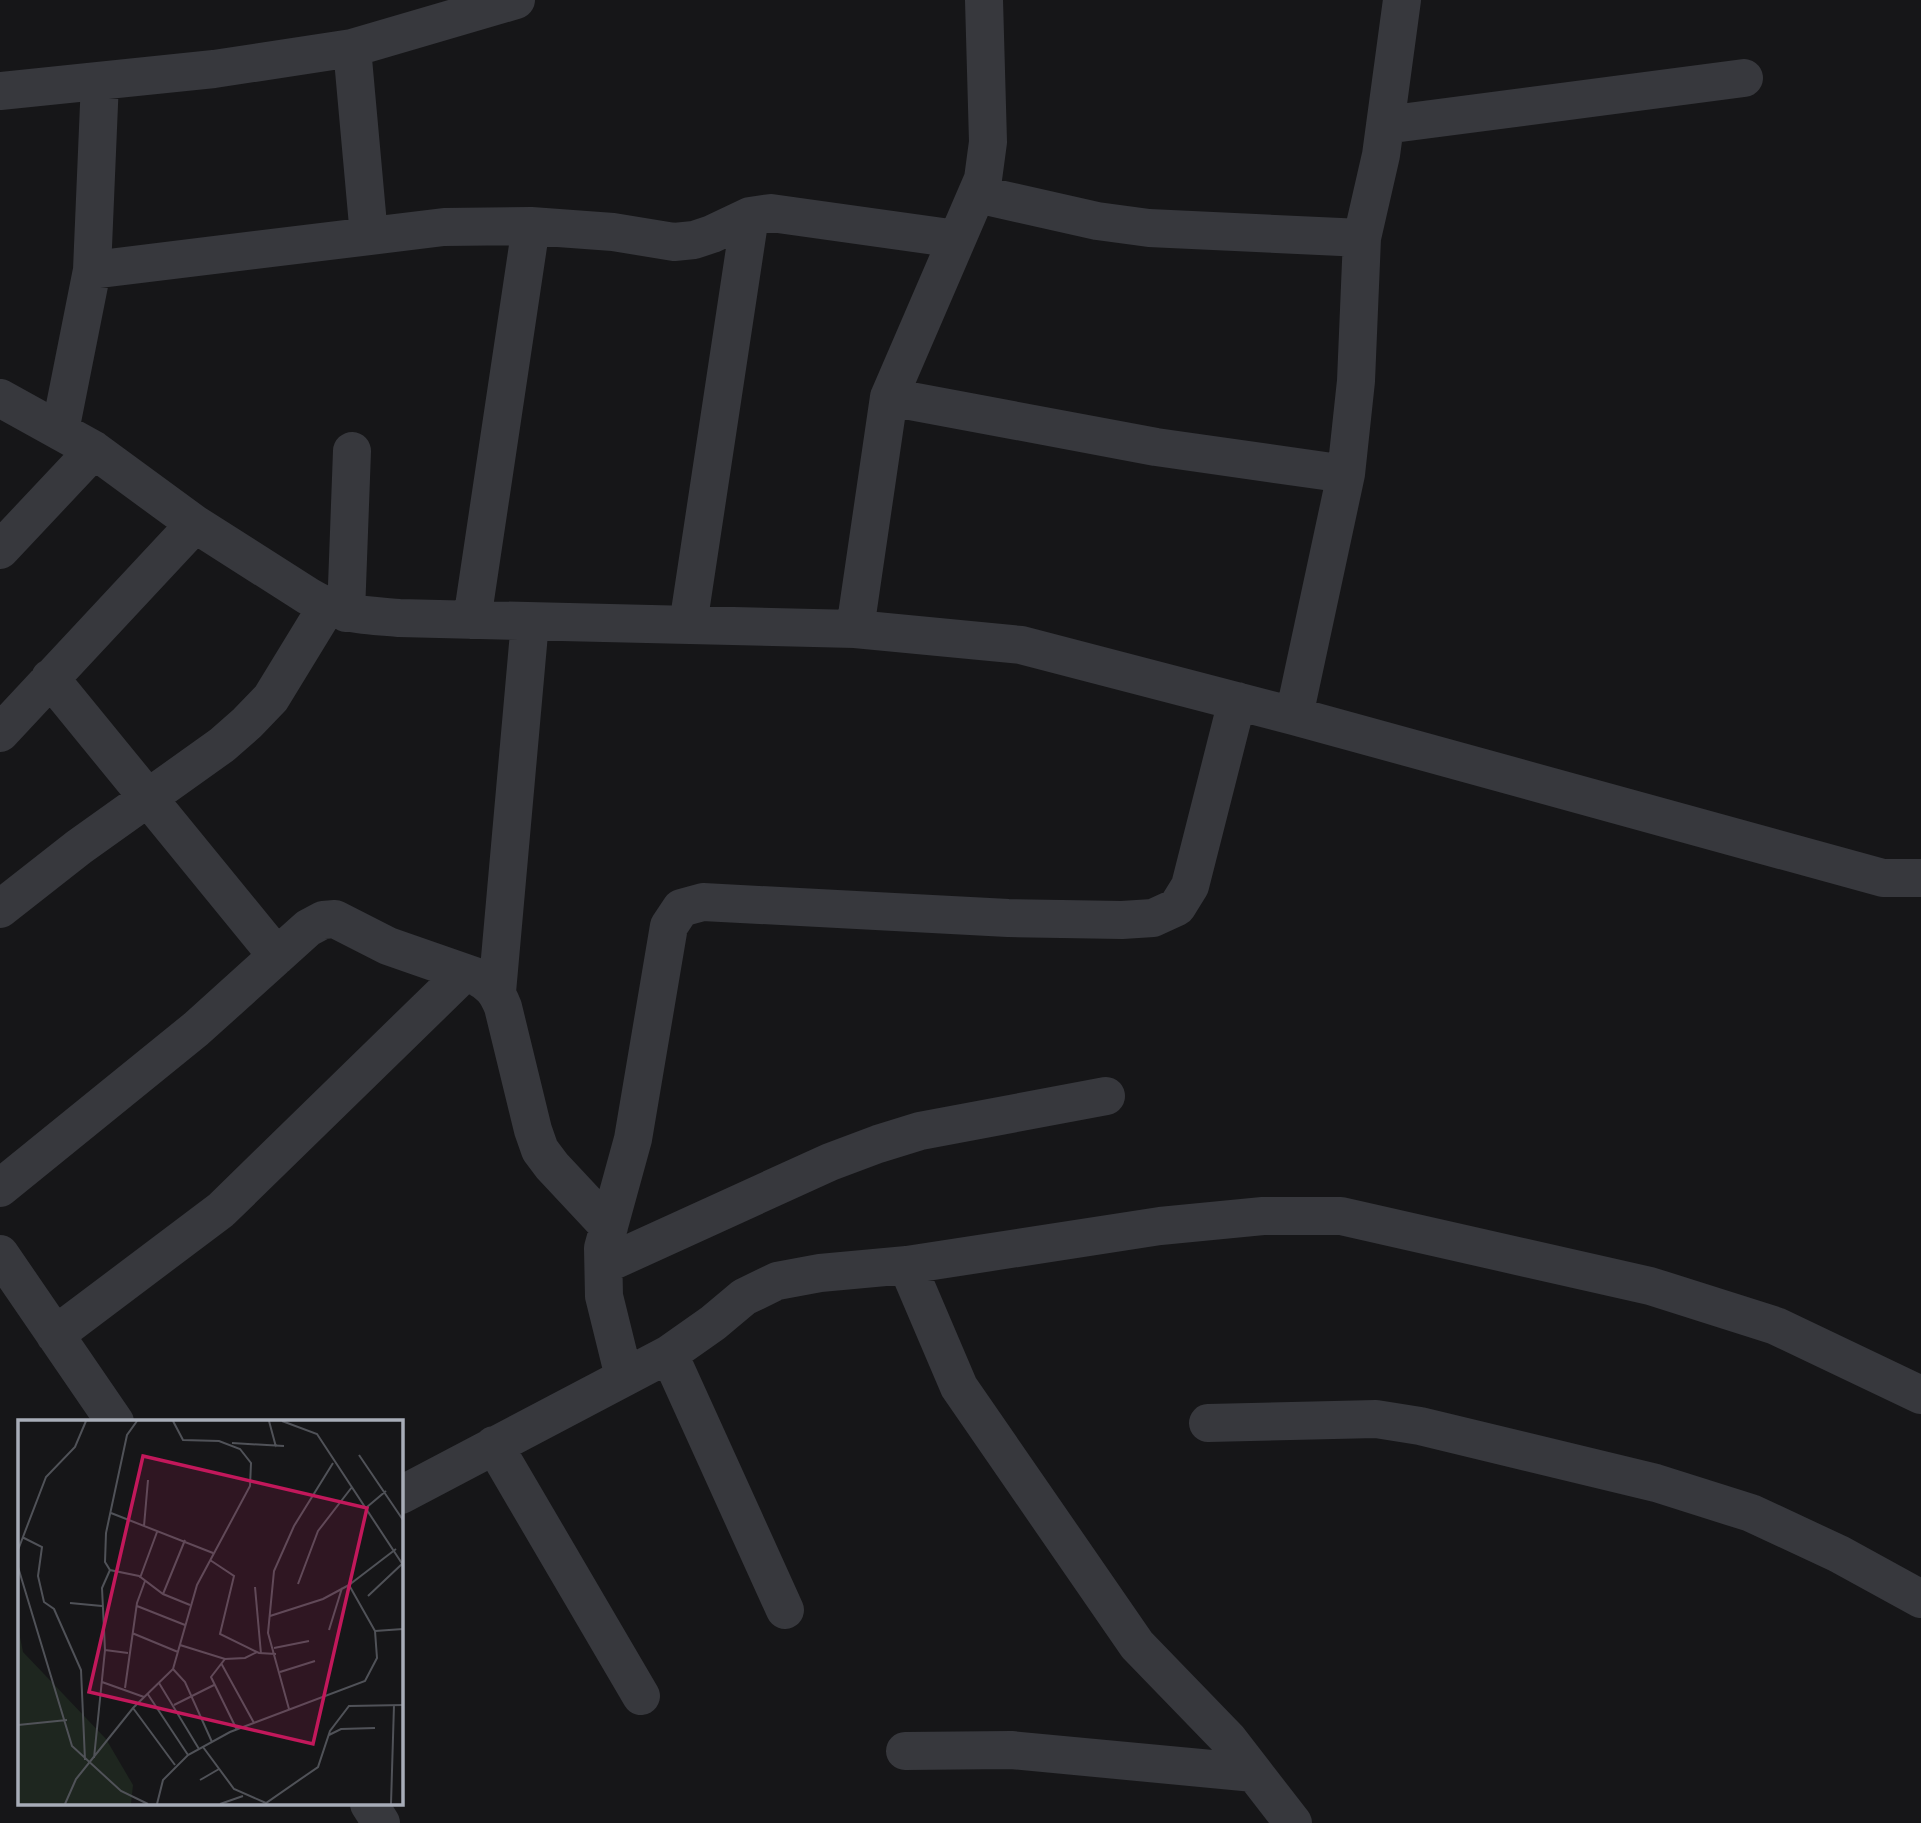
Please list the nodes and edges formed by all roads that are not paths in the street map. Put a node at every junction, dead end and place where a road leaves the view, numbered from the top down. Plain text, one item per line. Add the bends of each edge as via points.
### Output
1 (516, 0) edge
2 (984, 0) edge
3 (1402, 0) edge
4 (352, 48) junction
5 (1744, 78) dead end
6 (100, 81) junction
7 (0, 91) edge
8 (1385, 125) junction
9 (977, 194) junction
10 (750, 216) junction
11 (531, 226) junction
12 (369, 236) junction
13 (1362, 238) junction
14 (957, 239) junction
15 (92, 270) junction
16 (889, 397) junction
17 (0, 398) edge
18 (60, 431) junction
19 (94, 450) junction
20 (352, 451) dead end
21 (1346, 474) junction
22 (195, 524) junction
23 (0, 550) edge
24 (336, 610) junction
25 (472, 620) junction
26 (530, 622) junction
27 (688, 625) junction
28 (855, 629) junction
29 (50, 678) junction
30 (1237, 701) junction
31 (1294, 716) junction
32 (0, 733) edge
33 (149, 797) junction
34 (1921, 878) edge
35 (0, 909) edge
36 (277, 956) junction
37 (464, 973) junction
38 (497, 992) junction
39 (1107, 1096) dead end
40 (0, 1188) edge
41 (609, 1227) junction
42 (0, 1254) edge
43 (604, 1265) junction
44 (908, 1265) junction
45 (55, 1335) junction
46 (669, 1354) junction
47 (624, 1377) junction
48 (1921, 1395) edge
49 (114, 1420) edge
50 (1208, 1423) dead end
51 (494, 1445) junction
52 (402, 1494) edge
53 (1921, 1598) edge
54 (785, 1610) dead end
55 (640, 1696) dead end
56 (905, 1751) dead end
57 (1254, 1773) junction
58 (370, 1806) edge
59 (381, 1823) edge
60 (1293, 1823) edge

1 - 4 street
2 - 9 street via 988,142
3 - 8 street
4 - 6 street
4 - 12 street
5 - 8 street
6 - 7 street
6 - 15 street
8 - 13 street
9 - 13 street via 1149,228
9 - 14 street
10 - 11 street via 712,234 674,242
10 - 14 street via 771,213
10 - 27 street
11 - 12 street via 444,227
11 - 25 street
12 - 15 street
13 - 21 street via 1356,381
14 - 16 street
15 - 18 street
16 - 21 street via 1156,447
16 - 28 street
17 - 18 street
18 - 19 street
19 - 22 street
19 - 23 street
20 - 24 street
21 - 31 street
22 - 24 street
22 - 29 street
24 - 25 street
24 - 33 street via 271,698 222,745
25 - 26 street
26 - 27 street
26 - 38 street
27 - 28 street
28 - 30 street via 1021,645
29 - 32 street
29 - 33 street
30 - 31 street
30 - 41 street via 1190,886 1177,907 1153,918 1008,918 703,902 681,908 669,926 633,1139
31 - 34 street via 1883,877
33 - 35 street
33 - 36 street
36 - 37 street via 308,928 335,919 388,946
36 - 40 street via 196,1029
37 - 38 street via 489,983
37 - 45 street via 221,1210
38 - 41 street via 540,1150
39 - 43 street via 920,1130 878,1144
41 - 43 street
42 - 45 street
43 - 47 street via 604,1296
44 - 46 street via 777,1281 744,1297
44 - 48 street via 1160,1226 1263,1216 1341,1216 1650,1286 1776,1326
44 - 57 street via 959,1387 1136,1645 1228,1739
45 - 49 street
46 - 47 street
46 - 54 street
47 - 51 street
50 - 53 street via 1376,1419 1656,1483 1751,1513
51 - 52 street
51 - 55 street
56 - 57 street via 1011,1750
57 - 60 street
58 - 59 street

